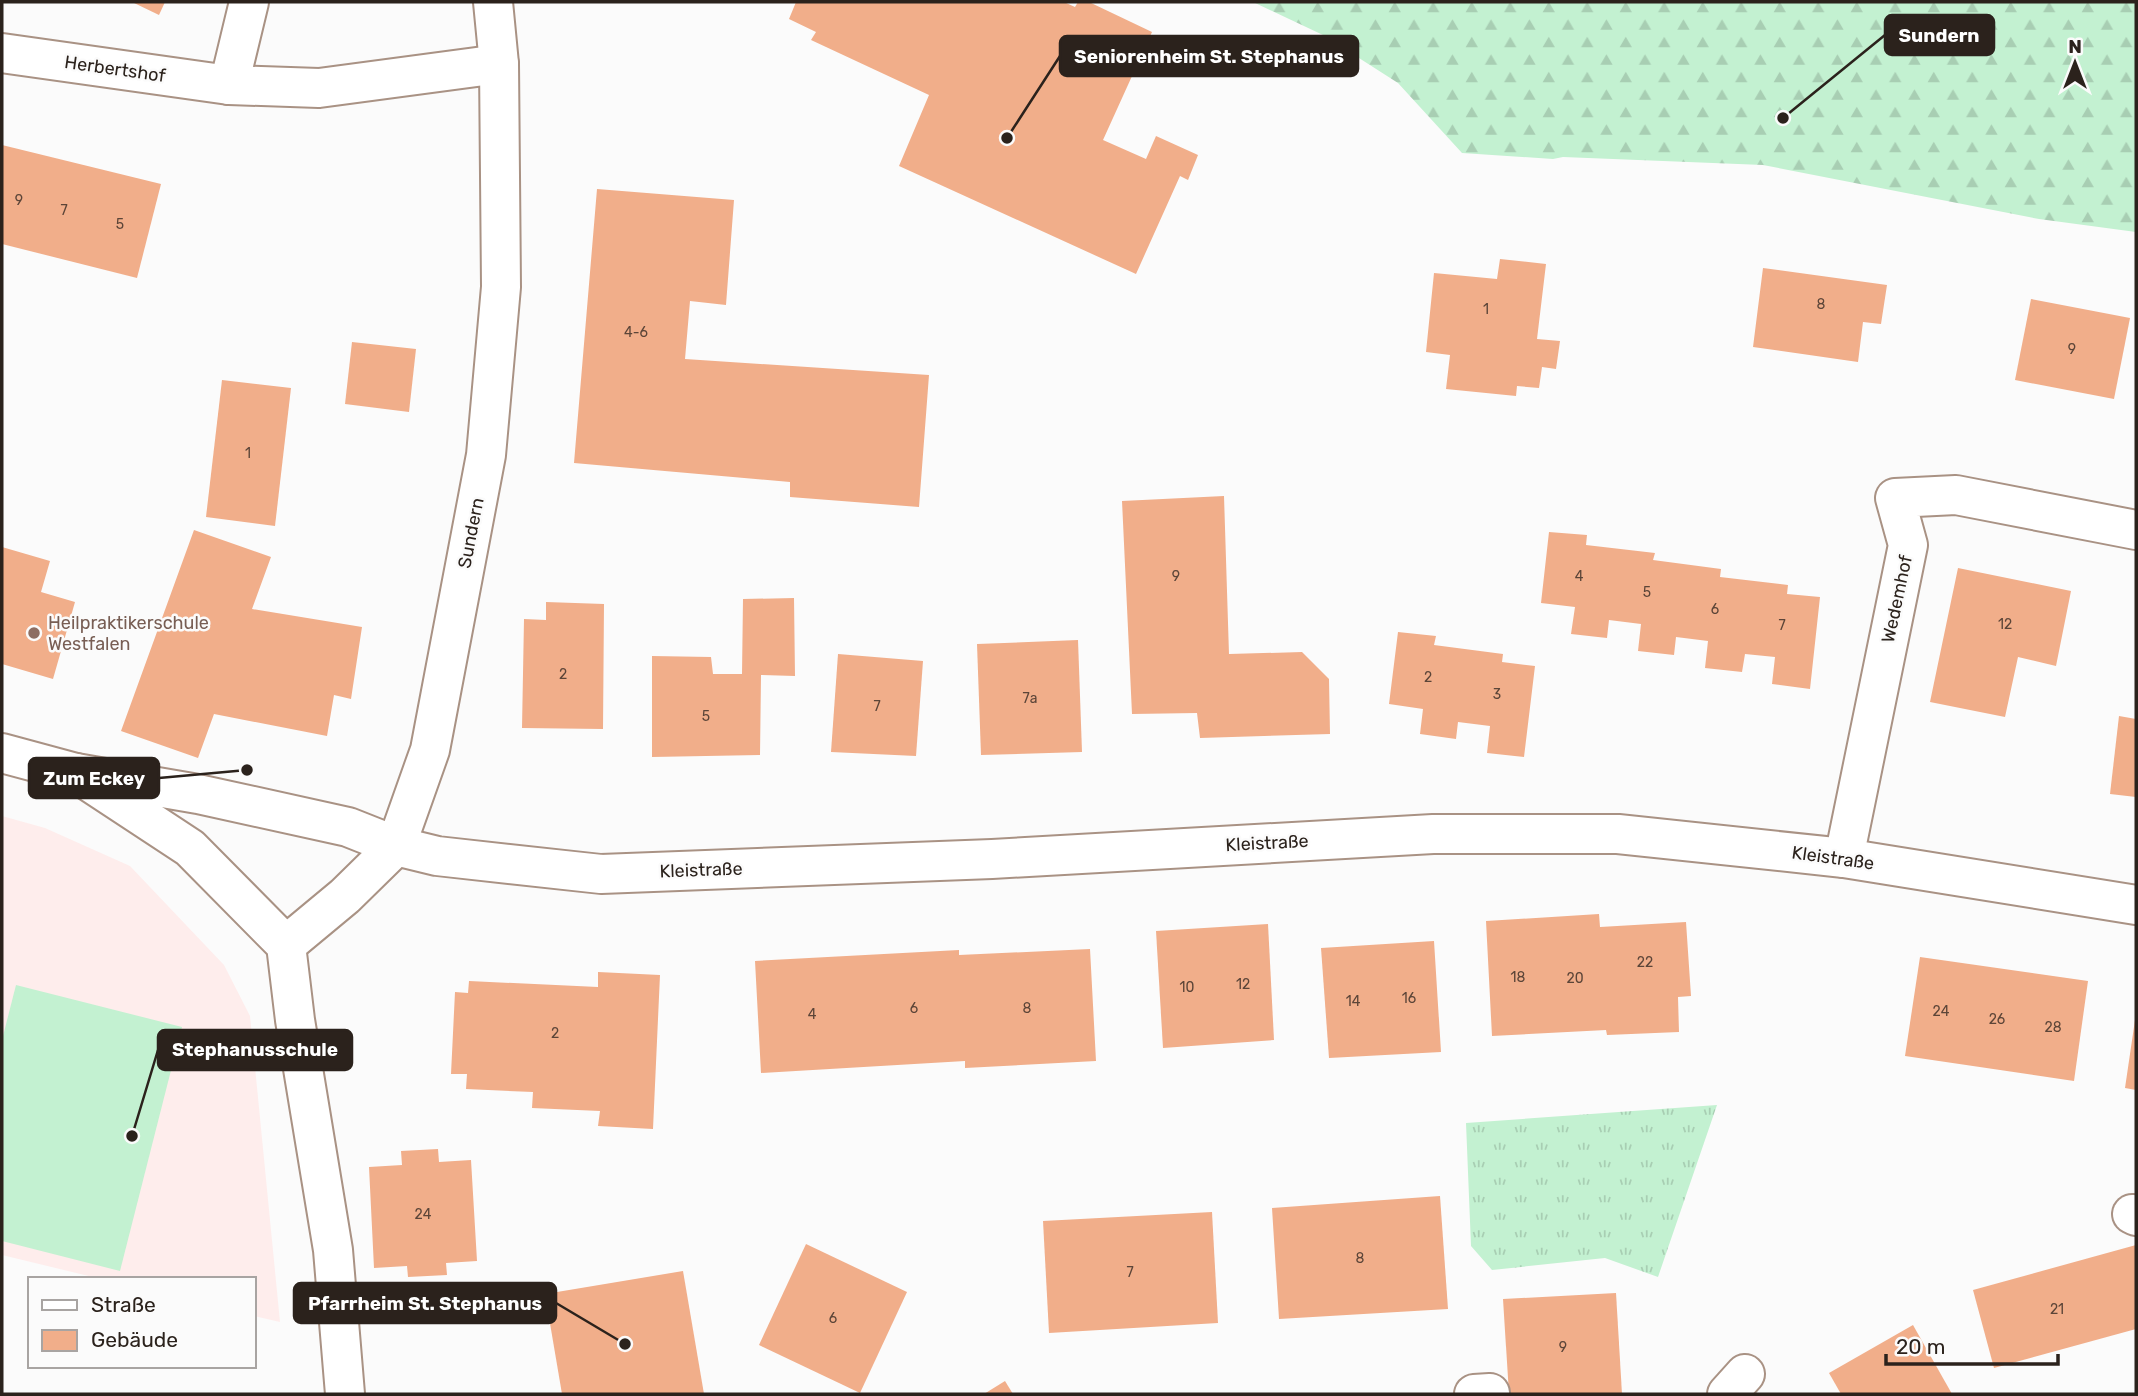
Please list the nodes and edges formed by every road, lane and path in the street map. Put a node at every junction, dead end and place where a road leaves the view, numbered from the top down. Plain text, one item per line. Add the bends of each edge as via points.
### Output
1 (249, 2) edge
2 (493, 2) edge
3 (2, 53) edge
4 (499, 64) junction
5 (229, 85) junction
6 (2136, 530) edge
7 (2, 753) edge
8 (76, 773) junction
9 (396, 846) junction
10 (1844, 858) junction
11 (2136, 905) edge
12 (286, 945) junction
13 (345, 1394) edge

1 - 5 street
2 - 4 street, Sundern
3 - 5 street, Herbertshof
4 - 5 street via 318,88
4 - 9 street, Sundern via 501,287 486,456 430,750
6 - 10 street, Wedemhof via 1956,495 1895,498 1908,545
7 - 8 street
8 - 9 street, Kleistraße via 348,827
8 - 12 street via 190,848
9 - 10 street, Kleistraße via 438,856 601,874 981,860 1433,834 1618,835
9 - 12 street, Sundern
10 - 11 street, Kleistraße
12 - 13 street via 333,1250

